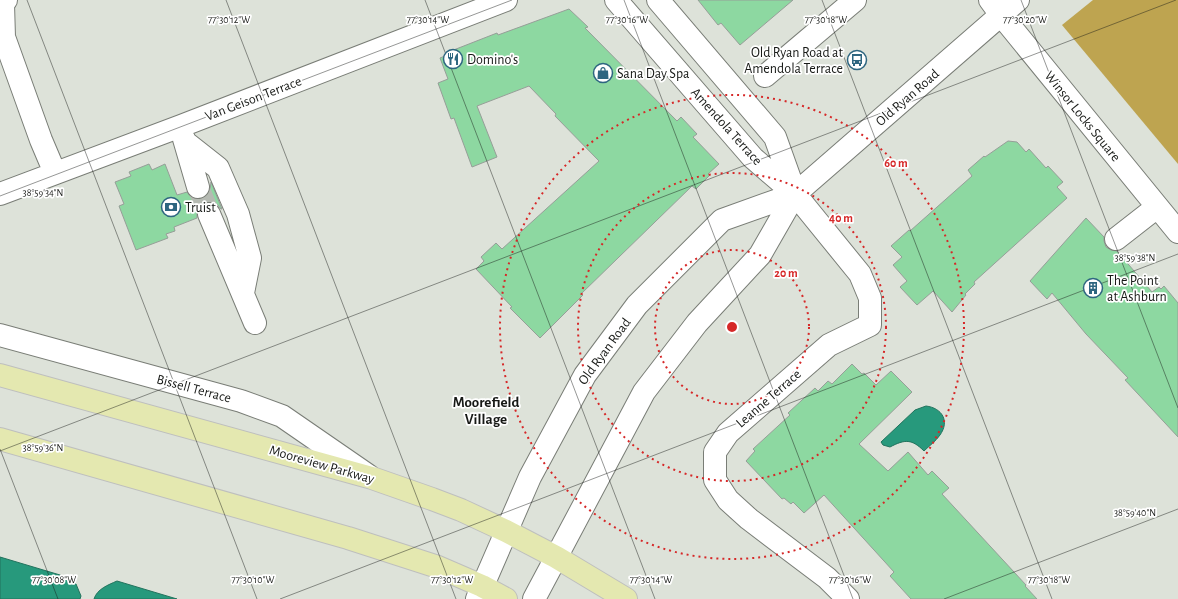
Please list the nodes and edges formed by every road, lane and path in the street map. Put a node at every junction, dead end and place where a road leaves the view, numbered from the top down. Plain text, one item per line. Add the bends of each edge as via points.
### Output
1 (6, 0) edge
2 (506, 0) edge
3 (616, 0) edge
4 (658, 0) edge
5 (855, 0) edge
6 (1018, 0) edge
7 (831, 7) edge
8 (995, 8) edge
9 (765, 76) dead end
10 (183, 134) junction
11 (55, 173) junction
12 (198, 187) tunnel mouth
13 (0, 194) edge
14 (795, 194) junction
15 (1157, 207) junction
16 (209, 214) tunnel mouth
17 (1178, 232) edge
18 (1116, 238) dead end
19 (243, 293) junction
20 (255, 323) dead end
21 (0, 335) edge
22 (0, 375) edge
23 (0, 439) edge
24 (372, 478) junction
25 (506, 532) junction
26 (556, 557) junction
27 (480, 593) edge
28 (506, 599) edge
29 (534, 599) edge
30 (626, 599) edge
31 (848, 599) edge

1 - 11 street via 3,4 4,37
2 - 10 street, Van Geison Terrace
3 - 14 street, Amendola Terrace via 753,158
4 - 14 street, Amendola Terrace via 775,137
5 - 7 street
6 - 8 street, Old Ryan Road
7 - 9 street
8 - 14 street, Old Ryan Road
8 - 15 street, Winsor Locks Square
10 - 11 street, Van Geison Terrace
10 - 12 street
10 - 19 street via 218,168 238,214 250,258
11 - 13 street, Van Geison Terrace
14 - 25 street, Old Ryan Road via 722,220 637,305 584,375 530,477
14 - 26 street, Old Ryan Road via 760,255 697,323 644,392
14 - 31 street, Leanne Terrace via 860,274 870,298 870,325 829,345 728,433 715,452 715,480 728,500 749,519 827,578
15 - 17 street, Winsor Locks Square
15 - 18 street
16 - 19 street
19 - 20 street
21 - 24 street, Bissell Terrace via 241,401 282,416
22 - 24 main road, Mooreview Parkway
23 - 27 main road via 348,538 438,567
24 - 25 main road, Mooreview Parkway via 440,502
25 - 26 main road, Mooreview Parkway
25 - 27 street, Old Ryan Road
26 - 29 street, Old Ryan Road
26 - 30 main road, Mooreview Parkway
27 - 28 main road

